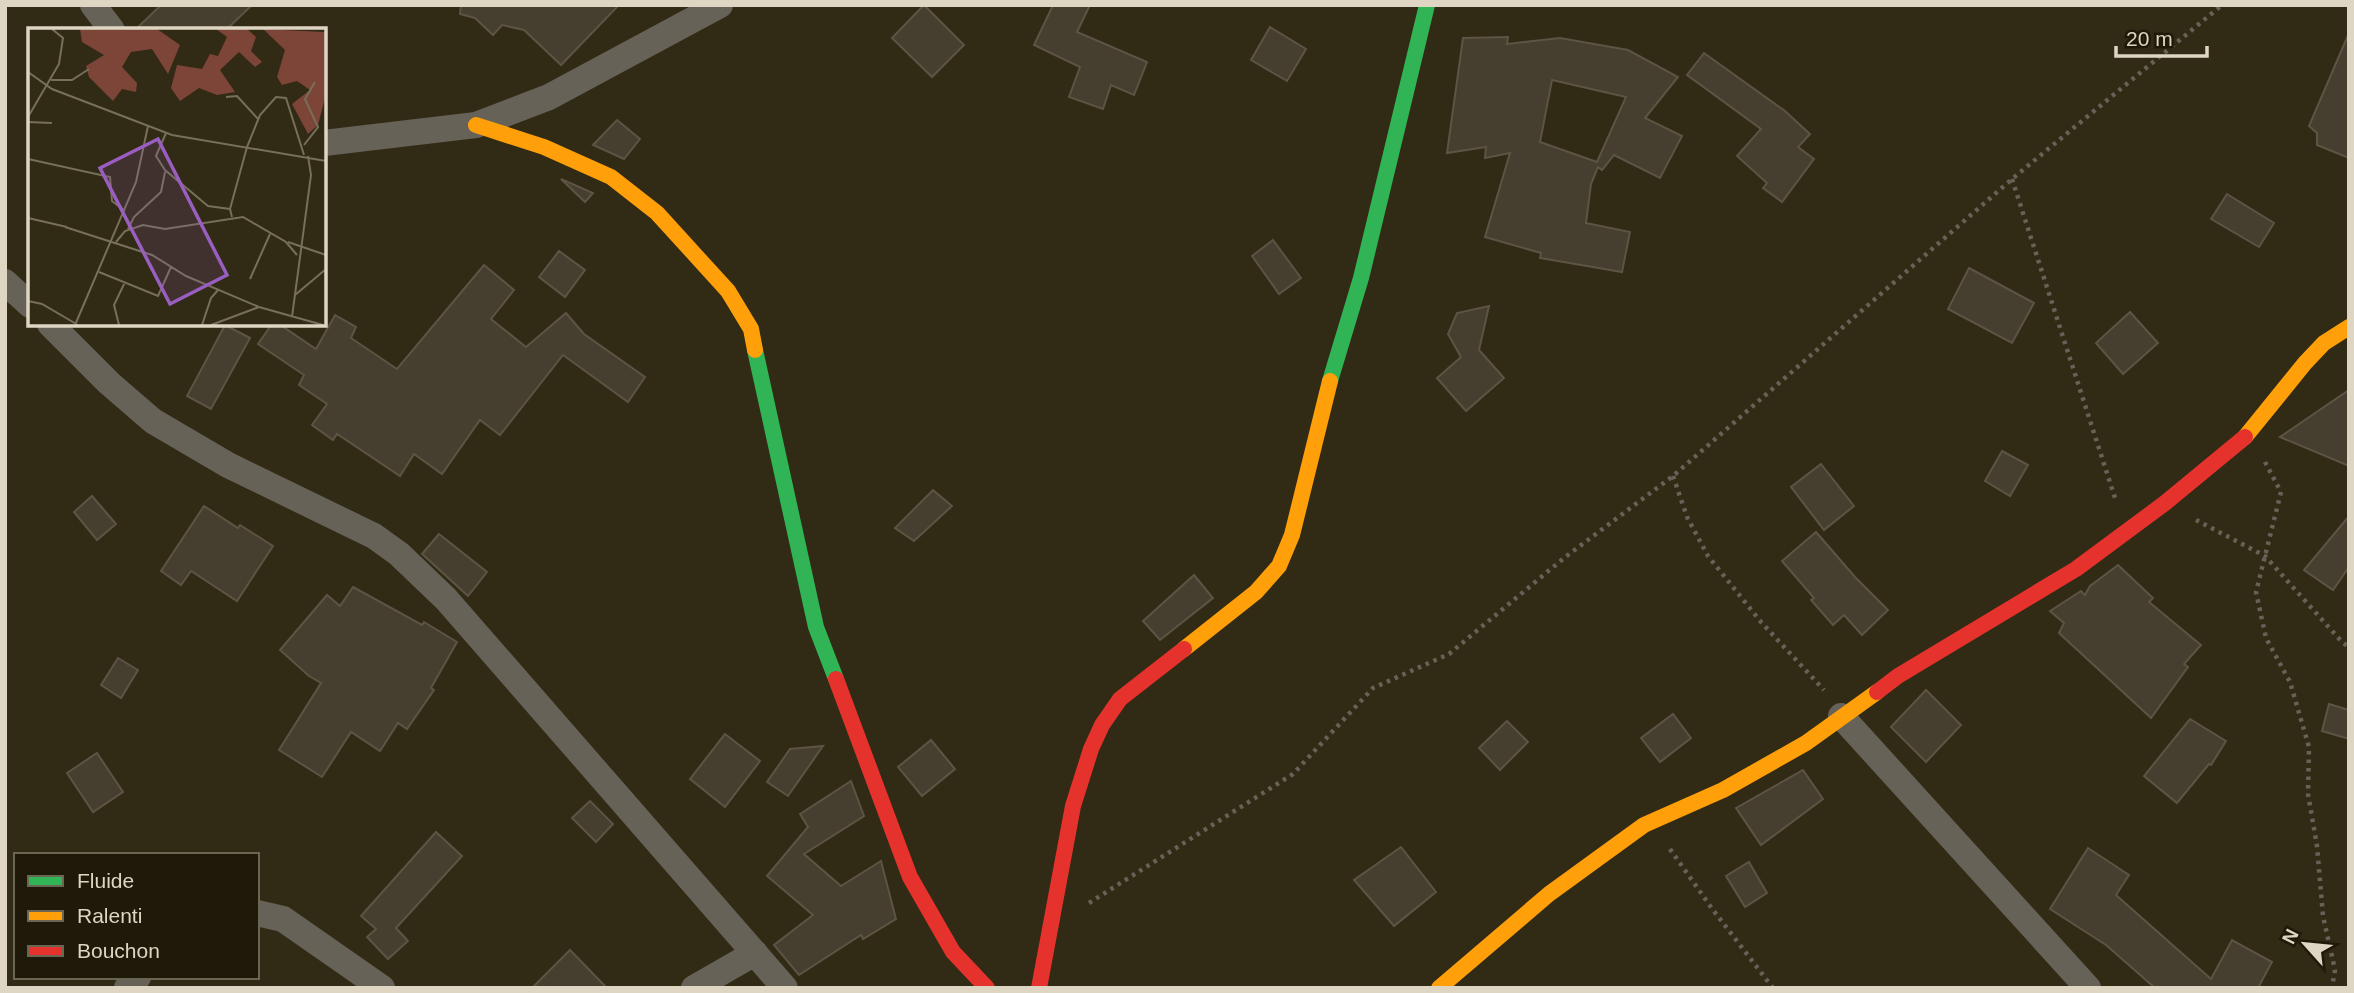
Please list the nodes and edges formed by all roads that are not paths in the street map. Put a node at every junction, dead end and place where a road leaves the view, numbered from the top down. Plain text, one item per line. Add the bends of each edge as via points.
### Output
1 (93, 5) edge
2 (719, 5) edge
3 (1427, 5) edge
4 (110, 28) edge
5 (476, 125) junction
6 (326, 143) edge
7 (5, 282) edge
8 (28, 302) edge
9 (52, 326) edge
10 (2349, 327) edge
11 (1841, 716) junction
12 (259, 913) edge
13 (755, 953) junction
14 (382, 988) edge
15 (694, 988) edge
16 (785, 988) edge
17 (987, 988) edge
18 (1040, 988) edge
19 (1439, 988) edge
20 (2088, 988) edge

1 - 4 street
2 - 5 street via 549,97
3 - 18 street via 1362,278 1331,378 1292,535 1279,566 1256,592 1120,699 1102,725 1073,806
5 - 6 street
5 - 17 street via 544,147 611,177 657,213 728,291 751,329 816,627 910,877 953,952
7 - 8 street
9 - 13 street via 153,421 228,465 374,536 399,554 446,599
10 - 11 street via 2305,363 2250,433 2165,503 2076,569 1898,676
11 - 19 street via 1806,743 1723,790 1644,825 1549,894
11 - 20 street
12 - 14 street via 283,919
13 - 15 street
13 - 16 street

